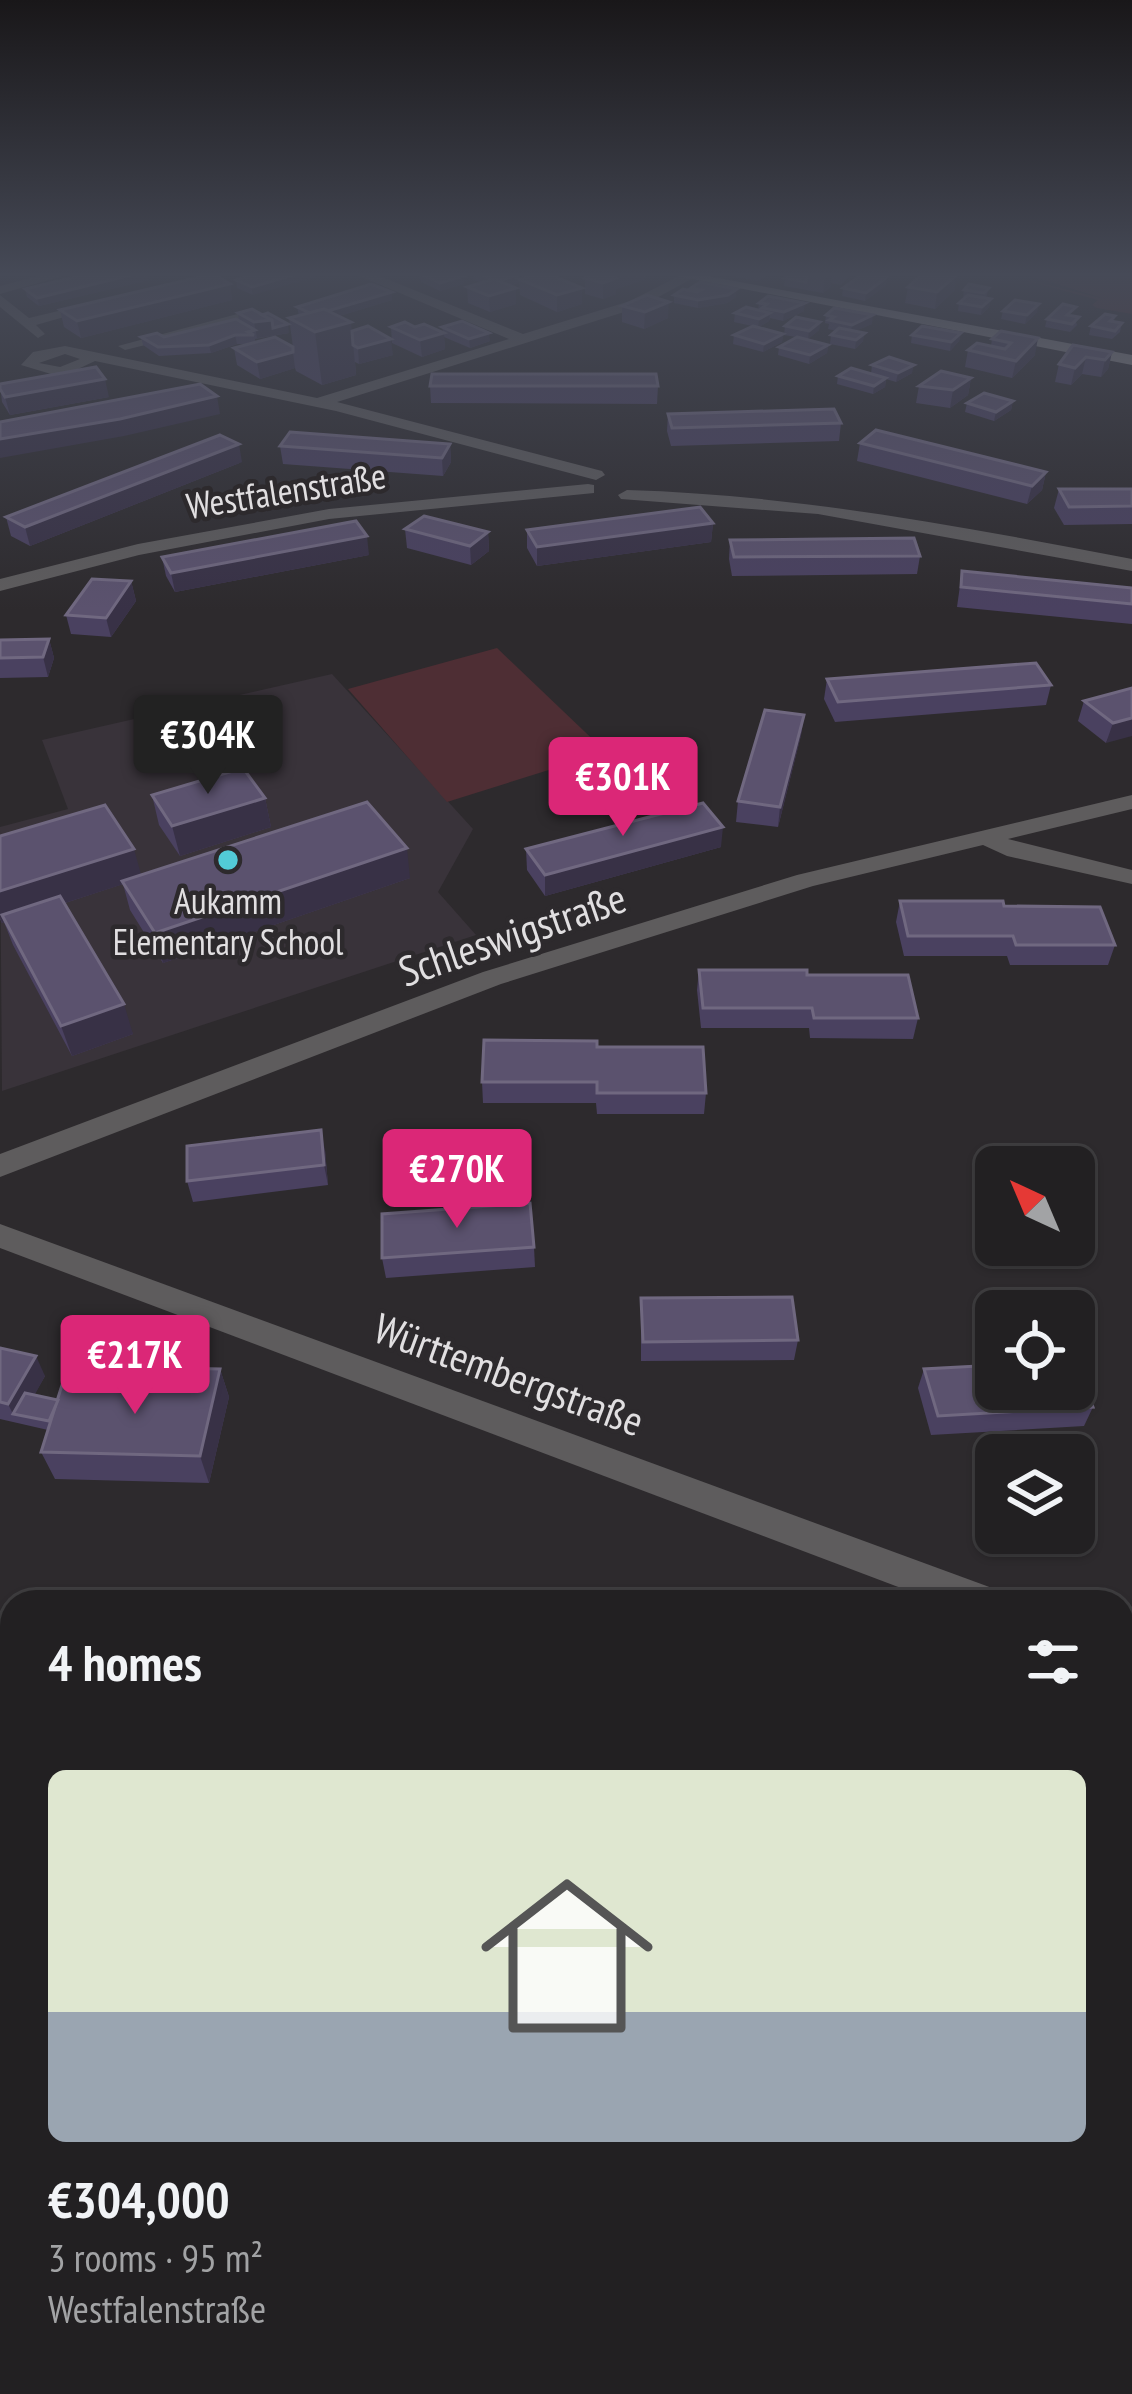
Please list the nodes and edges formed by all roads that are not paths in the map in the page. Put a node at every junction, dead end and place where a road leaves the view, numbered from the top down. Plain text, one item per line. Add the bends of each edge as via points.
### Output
1 (245, 387) edge
2 (369, 387) edge
3 (319, 403) junction
4 (615, 481) junction
5 (1132, 565) edge
6 (0, 585) edge
7 (1132, 802) edge
8 (988, 838) junction
9 (1132, 877) edge
10 (0, 1166) edge
11 (0, 1236) edge
12 (952, 1590) edge

1 - 3 street
2 - 3 street
3 - 4 street
4 - 5 street, Westfalenstraße via 807,505
4 - 6 street, Westfalenstraße via 329,514
7 - 8 street, Schleswigstraße
8 - 9 street
8 - 10 street, Schleswigstraße via 806,880 492,978
11 - 12 street, Württembergstraße

